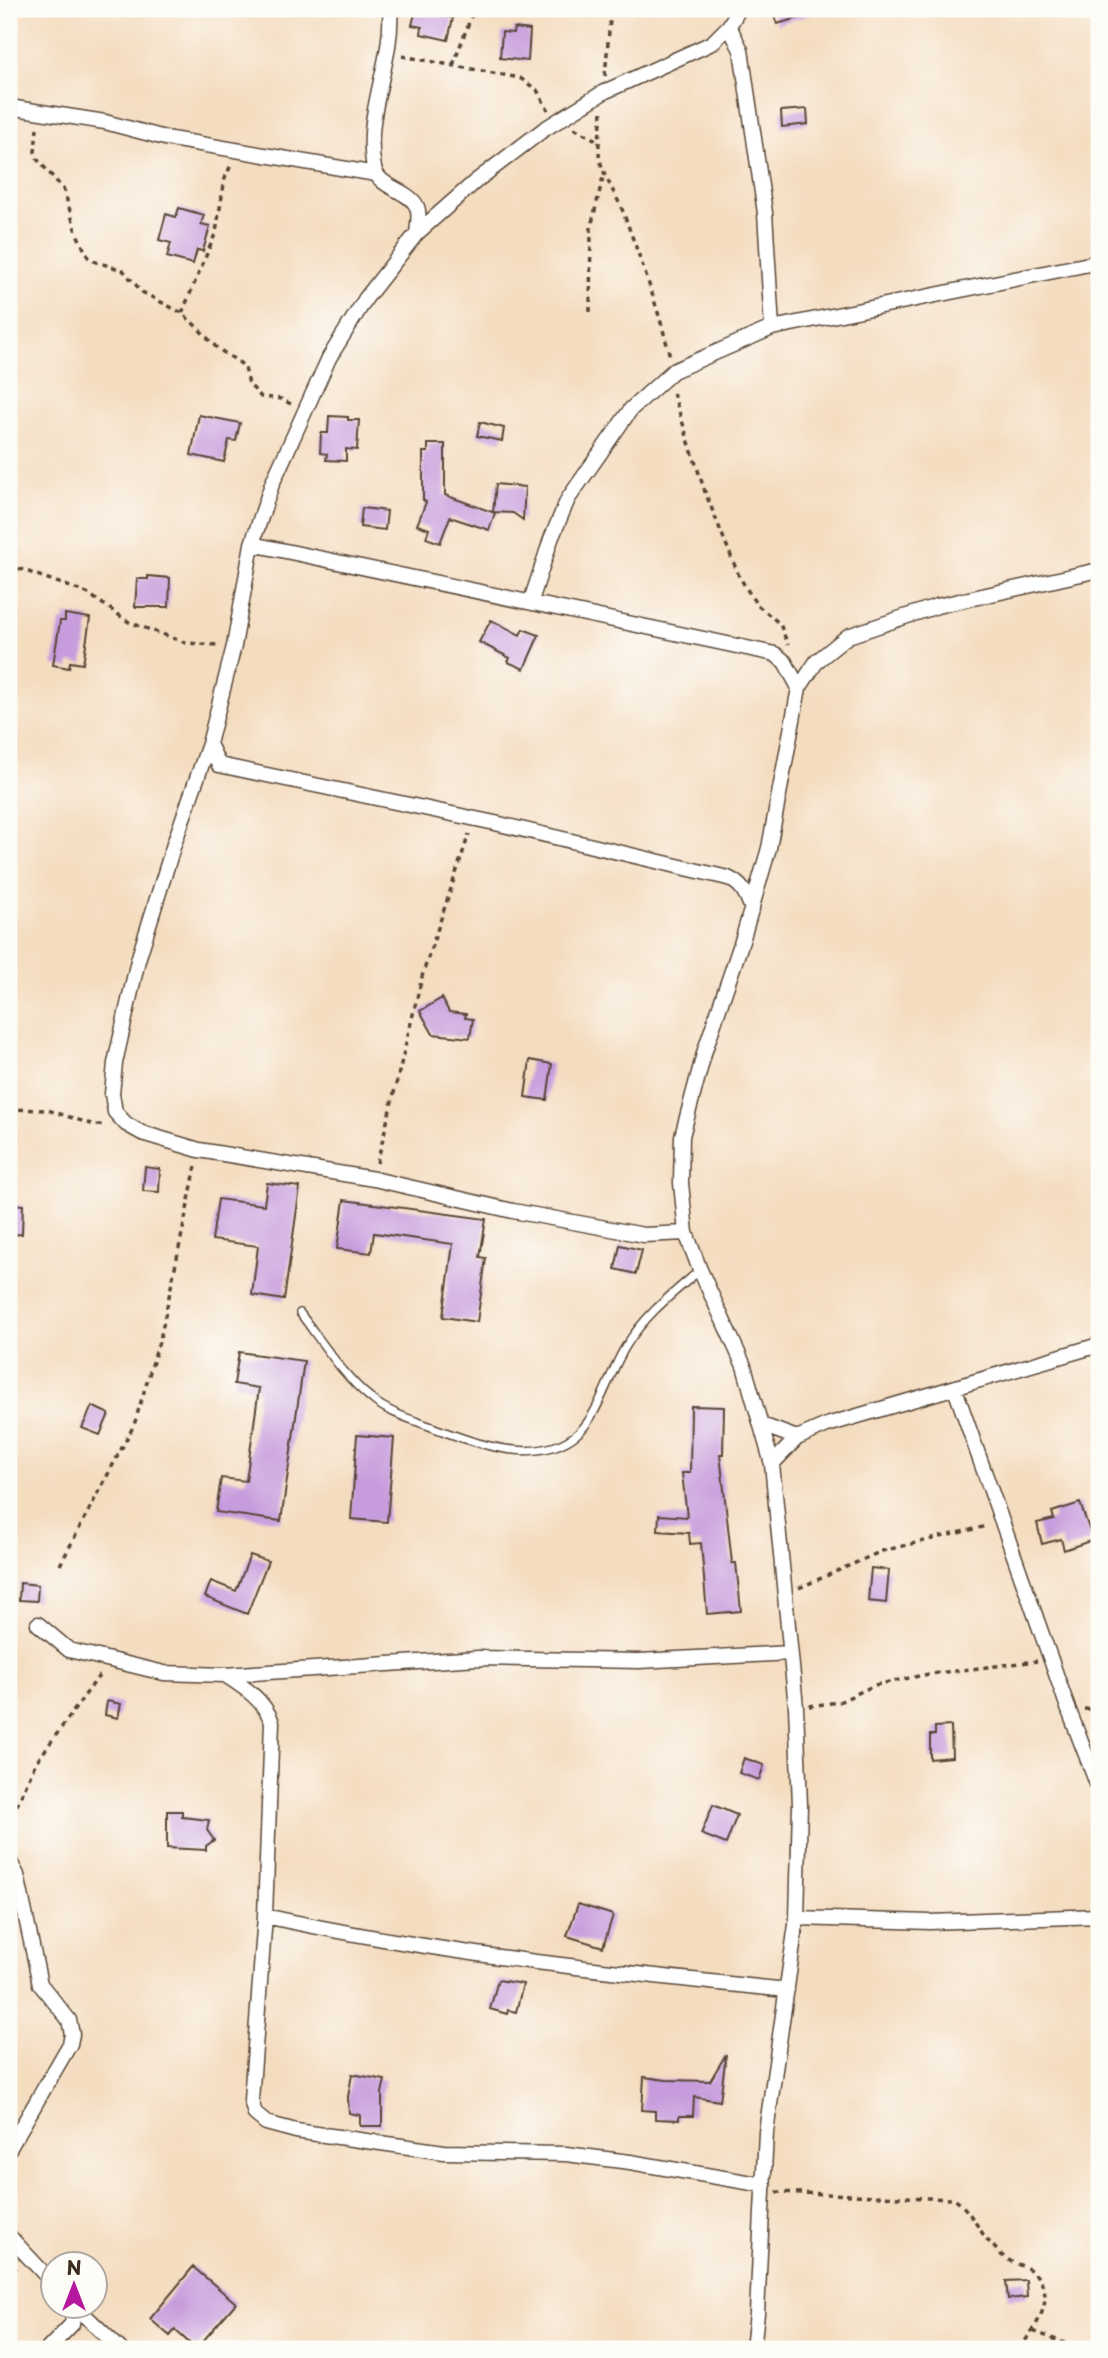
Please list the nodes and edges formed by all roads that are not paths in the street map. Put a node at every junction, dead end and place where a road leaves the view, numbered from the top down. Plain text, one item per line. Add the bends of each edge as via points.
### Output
1 (390, 9) edge
2 (739, 9) edge
3 (730, 26) junction
4 (9, 107) edge
5 (376, 174) junction
6 (417, 233) junction
7 (1099, 262) edge
8 (772, 328) junction
9 (252, 544) junction
10 (1099, 570) edge
11 (531, 601) junction
12 (796, 682) junction
13 (209, 744) junction
14 (752, 909) junction
15 (686, 1233) junction
16 (700, 1270) junction
17 (300, 1313) dead end
18 (1099, 1345) edge
19 (955, 1388) junction
20 (762, 1425) junction
21 (797, 1438) junction
22 (772, 1464) junction
23 (38, 1624) dead end
24 (790, 1653) junction
25 (225, 1675) junction
26 (1099, 1789) edge
27 (9, 1860) edge
28 (265, 1916) junction
29 (1099, 1916) edge
30 (797, 1918) junction
31 (787, 1990) junction
32 (9, 2149) edge
33 (764, 2188) junction
34 (9, 2236) edge
35 (38, 2267) edge
36 (72, 2320) edge
37 (90, 2320) edge
38 (48, 2349) edge
39 (120, 2349) edge
40 (752, 2349) edge

1 - 5 street via 391,30 372,141
2 - 3 street
3 - 6 street via 712,43 604,92 561,119 476,181
3 - 8 street via 741,50 765,213
4 - 5 street
5 - 6 street via 416,203
6 - 9 street via 366,298 329,358 272,484
7 - 8 street
8 - 11 street via 673,371 631,409 568,499
9 - 11 street
9 - 13 street via 234,646
10 - 12 street via 937,606 848,636
11 - 12 street via 775,654
12 - 14 street via 769,848
13 - 14 street via 219,765 728,878 744,889
13 - 15 street via 142,947 121,1037 112,1094 115,1112 126,1124 199,1150 373,1179 644,1235
14 - 15 street via 682,1136
15 - 16 street
16 - 17 lane via 649,1314 626,1346 588,1423 559,1444 530,1451 498,1449 456,1436 373,1400 348,1376
16 - 20 street via 744,1366
18 - 19 street
19 - 21 street
19 - 26 street
20 - 21 street
20 - 22 street
21 - 22 street
22 - 24 street
23 - 25 street via 69,1650 164,1673
24 - 25 street via 639,1661 478,1658
24 - 30 street via 800,1805
25 - 28 street via 258,1698 272,1722
27 - 32 street via 17,1875 40,1984 69,2020 72,2034 71,2045
28 - 31 street via 515,1959
28 - 33 street via 251,2100 255,2114 266,2123 444,2152 566,2154 630,2162
29 - 30 street via 930,1922
30 - 31 street
31 - 33 street via 766,2132
33 - 40 street
34 - 35 street
36 - 38 street
37 - 39 street

